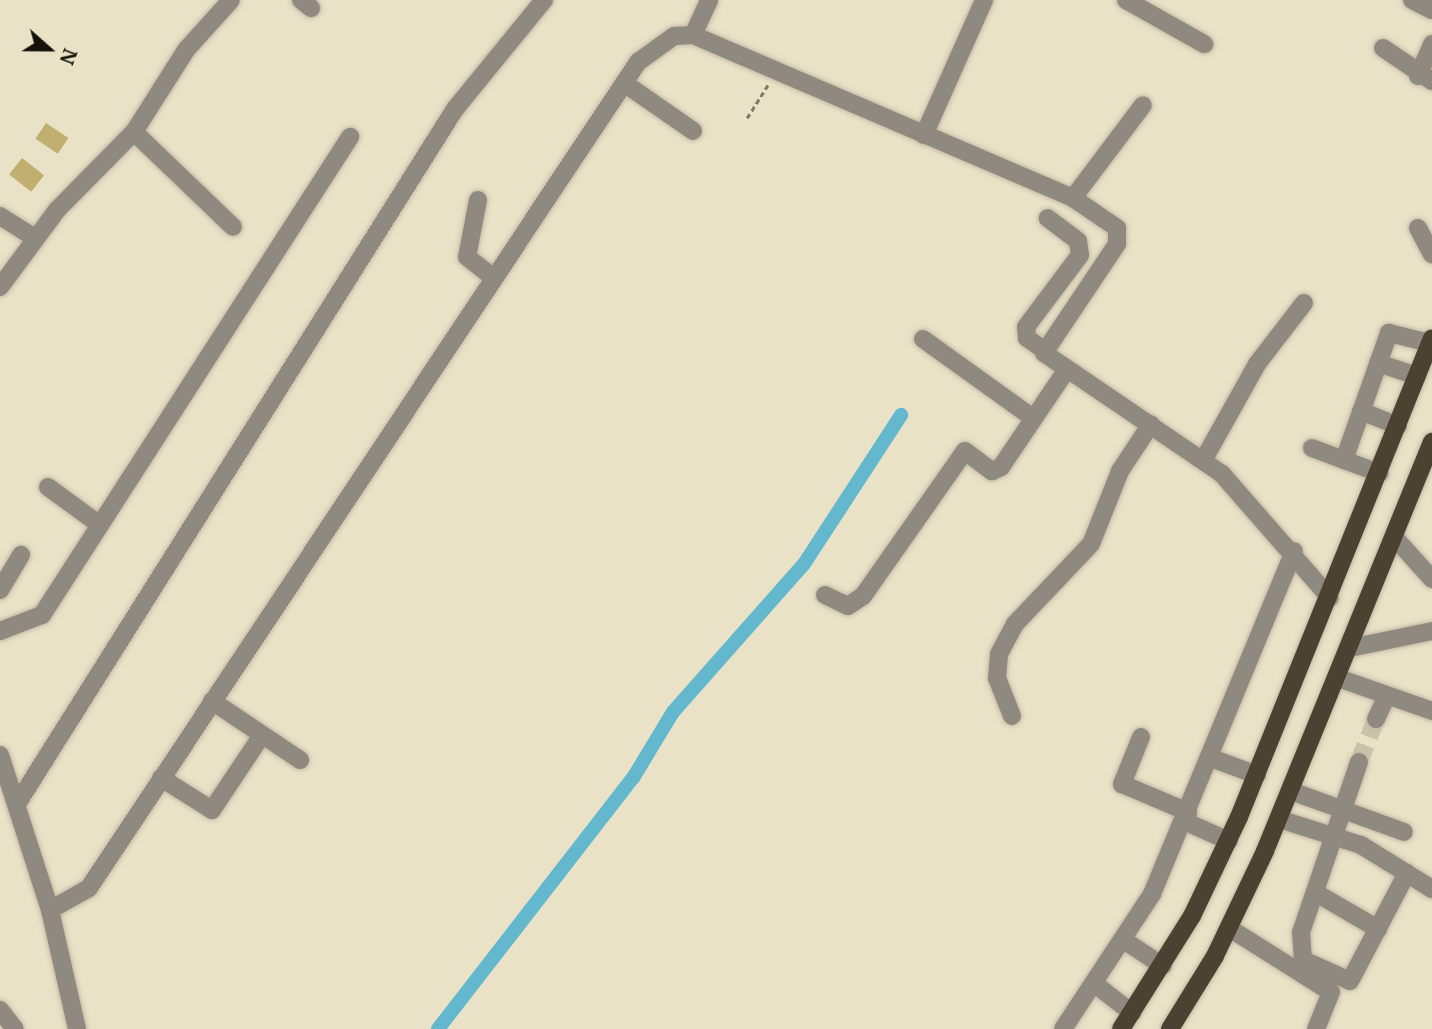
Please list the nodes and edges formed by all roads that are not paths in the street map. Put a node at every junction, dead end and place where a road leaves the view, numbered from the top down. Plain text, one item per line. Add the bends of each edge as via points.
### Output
1 (231, 0) edge
2 (544, 0) edge
3 (709, 0) edge
4 (984, 0) edge
5 (1412, 0) edge
6 (1130, 1) edge
7 (1432, 10) edge
8 (693, 36) junction
9 (1204, 44) dead end
10 (1432, 44) edge
11 (1383, 48) dead end
12 (1425, 78) edge
13 (624, 83) junction
14 (1143, 105) dead end
15 (693, 131) dead end
16 (134, 132) junction
17 (924, 135) junction
18 (350, 137) dead end
19 (1073, 198) junction
20 (478, 200) dead end
21 (0, 216) edge
22 (1048, 218) dead end
23 (233, 227) dead end
24 (1418, 228) dead end
25 (35, 238) junction
26 (1432, 254) edge
27 (494, 278) junction
28 (0, 287) edge
29 (1304, 303) dead end
30 (923, 339) dead end
31 (1431, 340) edge
32 (1044, 349) junction
33 (1378, 363) junction
34 (1069, 370) junction
35 (1417, 376) junction
36 (1361, 411) junction
37 (1033, 418) junction
38 (1151, 424) junction
39 (1398, 426) junction
40 (1432, 442) edge
41 (1312, 449) dead end
42 (1204, 459) junction
43 (1344, 460) junction
44 (1379, 473) junction
45 (48, 487) dead end
46 (100, 525) junction
47 (1394, 537) junction
48 (1294, 551) junction
49 (21, 555) dead end
50 (1432, 579) edge
51 (0, 590) edge
52 (825, 595) dead end
53 (1330, 598) junction
54 (0, 631) edge
55 (1432, 631) edge
56 (1350, 648) junction
57 (1338, 678) junction
58 (1387, 695) junction
59 (212, 701) junction
60 (1432, 710) edge
61 (1012, 716) dead end
62 (1376, 719) tunnel mouth
63 (262, 734) junction
64 (1141, 737) dead end
65 (0, 755) edge
66 (1211, 758) junction
67 (300, 760) dead end
68 (1359, 762) tunnel mouth
69 (1256, 775) junction
70 (161, 778) junction
71 (1291, 790) junction
72 (17, 804) junction
73 (1343, 811) junction
74 (1186, 816) junction
75 (1279, 819) junction
76 (1404, 832) dead end
77 (1337, 835) junction
78 (1229, 841) junction
79 (1408, 873) junction
80 (1432, 889) edge
81 (1316, 893) junction
82 (50, 910) junction
83 (1228, 928) junction
84 (1378, 929) junction
85 (1125, 941) junction
86 (1163, 966) junction
87 (1095, 984) junction
88 (0, 1010) edge
89 (1132, 1013) junction
90 (15, 1029) edge
91 (77, 1029) edge
92 (1063, 1029) edge
93 (1121, 1029) edge
94 (1170, 1029) edge
95 (1316, 1029) edge

1 - 16 street via 186,50
2 - 72 street via 455,109
3 - 8 street
4 - 17 street
5 - 7 street
6 - 9 street
8 - 13 street via 655,44
8 - 17 street
10 - 12 street
11 - 12 street
13 - 15 street
13 - 27 street
14 - 19 street
16 - 23 street
16 - 25 street
17 - 19 street
18 - 46 street
19 - 32 street via 1117,228 1119,238
20 - 27 street via 467,257
21 - 25 street
22 - 32 street via 1077,241 1080,255 1026,327 1027,338
24 - 26 street
25 - 28 street
27 - 59 street
29 - 42 street via 1257,364
30 - 37 street
31 - 33 street via 1392,330
31 - 35 main road
32 - 34 street
33 - 35 street
33 - 36 street
34 - 37 street
34 - 38 street
35 - 39 main road
36 - 39 street
36 - 43 street
37 - 52 street via 998,471 962,454 854,604
38 - 42 street
38 - 61 street via 1120,471 1091,544 1035,600 1003,645 997,678
39 - 44 main road
40 - 47 main road
41 - 43 street
42 - 48 street
43 - 44 street
44 - 53 main road
45 - 46 street
46 - 54 street via 42,615
47 - 50 street
47 - 56 main road
48 - 53 street
48 - 66 street
49 - 51 street
53 - 69 main road
55 - 56 street
56 - 57 main road
57 - 58 street
57 - 71 main road
58 - 60 street
58 - 62 street
59 - 63 street
59 - 70 street
63 - 67 street
63 - 70 street via 212,810
64 - 74 street via 1122,784
65 - 72 street
66 - 69 street
66 - 74 street
68 - 73 street
69 - 78 main road
70 - 82 street via 89,888
71 - 73 street
71 - 75 main road
72 - 82 street
73 - 76 street
73 - 77 street
74 - 78 street
74 - 85 street
75 - 77 street
75 - 83 main road
77 - 79 street
77 - 81 street
78 - 86 main road
79 - 80 street
79 - 84 street
81 - 84 street
81 - 84 street via 1298,945 1303,960 1346,983
82 - 91 street
83 - 94 main road
83 - 95 street via 1331,992
85 - 86 street
85 - 87 street
86 - 89 main road
87 - 89 street
87 - 92 street
88 - 90 street
89 - 93 main road

